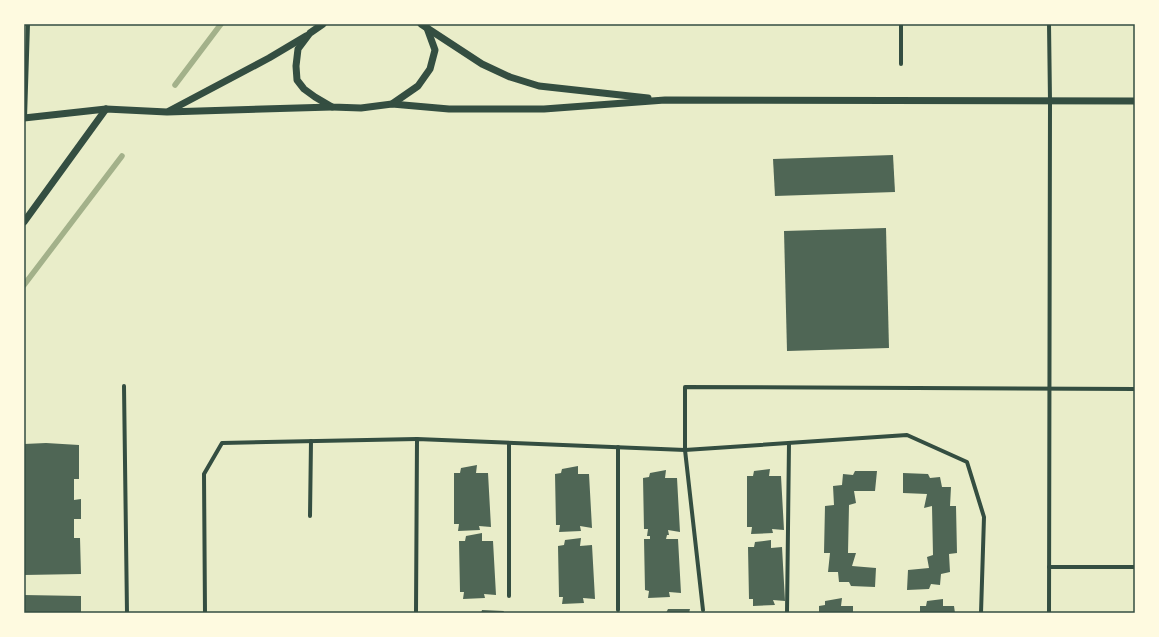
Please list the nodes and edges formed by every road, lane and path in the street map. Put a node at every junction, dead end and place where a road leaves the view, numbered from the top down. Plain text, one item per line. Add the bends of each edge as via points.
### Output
1 (28, 24) edge
2 (323, 24) edge
3 (902, 24) edge
4 (1049, 24) edge
5 (424, 26) edge
6 (310, 33) junction
7 (901, 64) dead end
8 (665, 100) junction
9 (1050, 101) junction
10 (1135, 101) edge
11 (392, 104) junction
12 (332, 107) junction
13 (106, 109) junction
14 (167, 112) junction
15 (25, 118) edge
16 (24, 222) edge
17 (124, 386) dead end
18 (1050, 389) junction
19 (1135, 389) edge
20 (417, 439) junction
21 (311, 441) junction
22 (509, 443) junction
23 (789, 443) junction
24 (618, 447) junction
25 (685, 450) junction
26 (310, 516) dead end
27 (1135, 566) edge
28 (1049, 567) junction
29 (509, 596) dead end
30 (618, 610) dead end
31 (703, 610) dead end
32 (127, 613) edge
33 (205, 613) edge
34 (416, 613) edge
35 (787, 613) edge
36 (981, 613) edge
37 (1049, 613) edge

1 - 15 street
2 - 6 street
3 - 7 street
4 - 9 street
5 - 8 street via 482,64 510,77 539,86
5 - 11 street via 435,50 430,69 418,86
6 - 12 street via 298,49 297,80 304,89
6 - 14 street via 269,58
8 - 9 street
8 - 11 street via 544,110 449,109
9 - 10 street
9 - 18 street
11 - 12 street via 361,108
12 - 14 street
13 - 14 street
13 - 15 street
13 - 16 street
17 - 32 street
18 - 19 street
18 - 25 street via 684,387
18 - 28 street
20 - 21 street
20 - 22 street
20 - 34 street
21 - 26 street
21 - 33 street via 222,443 204,474
22 - 24 street
22 - 29 street
23 - 25 street
23 - 35 street
23 - 36 street via 907,435 967,462 984,517
24 - 25 street
24 - 30 street
25 - 31 street
27 - 28 street
28 - 37 street

